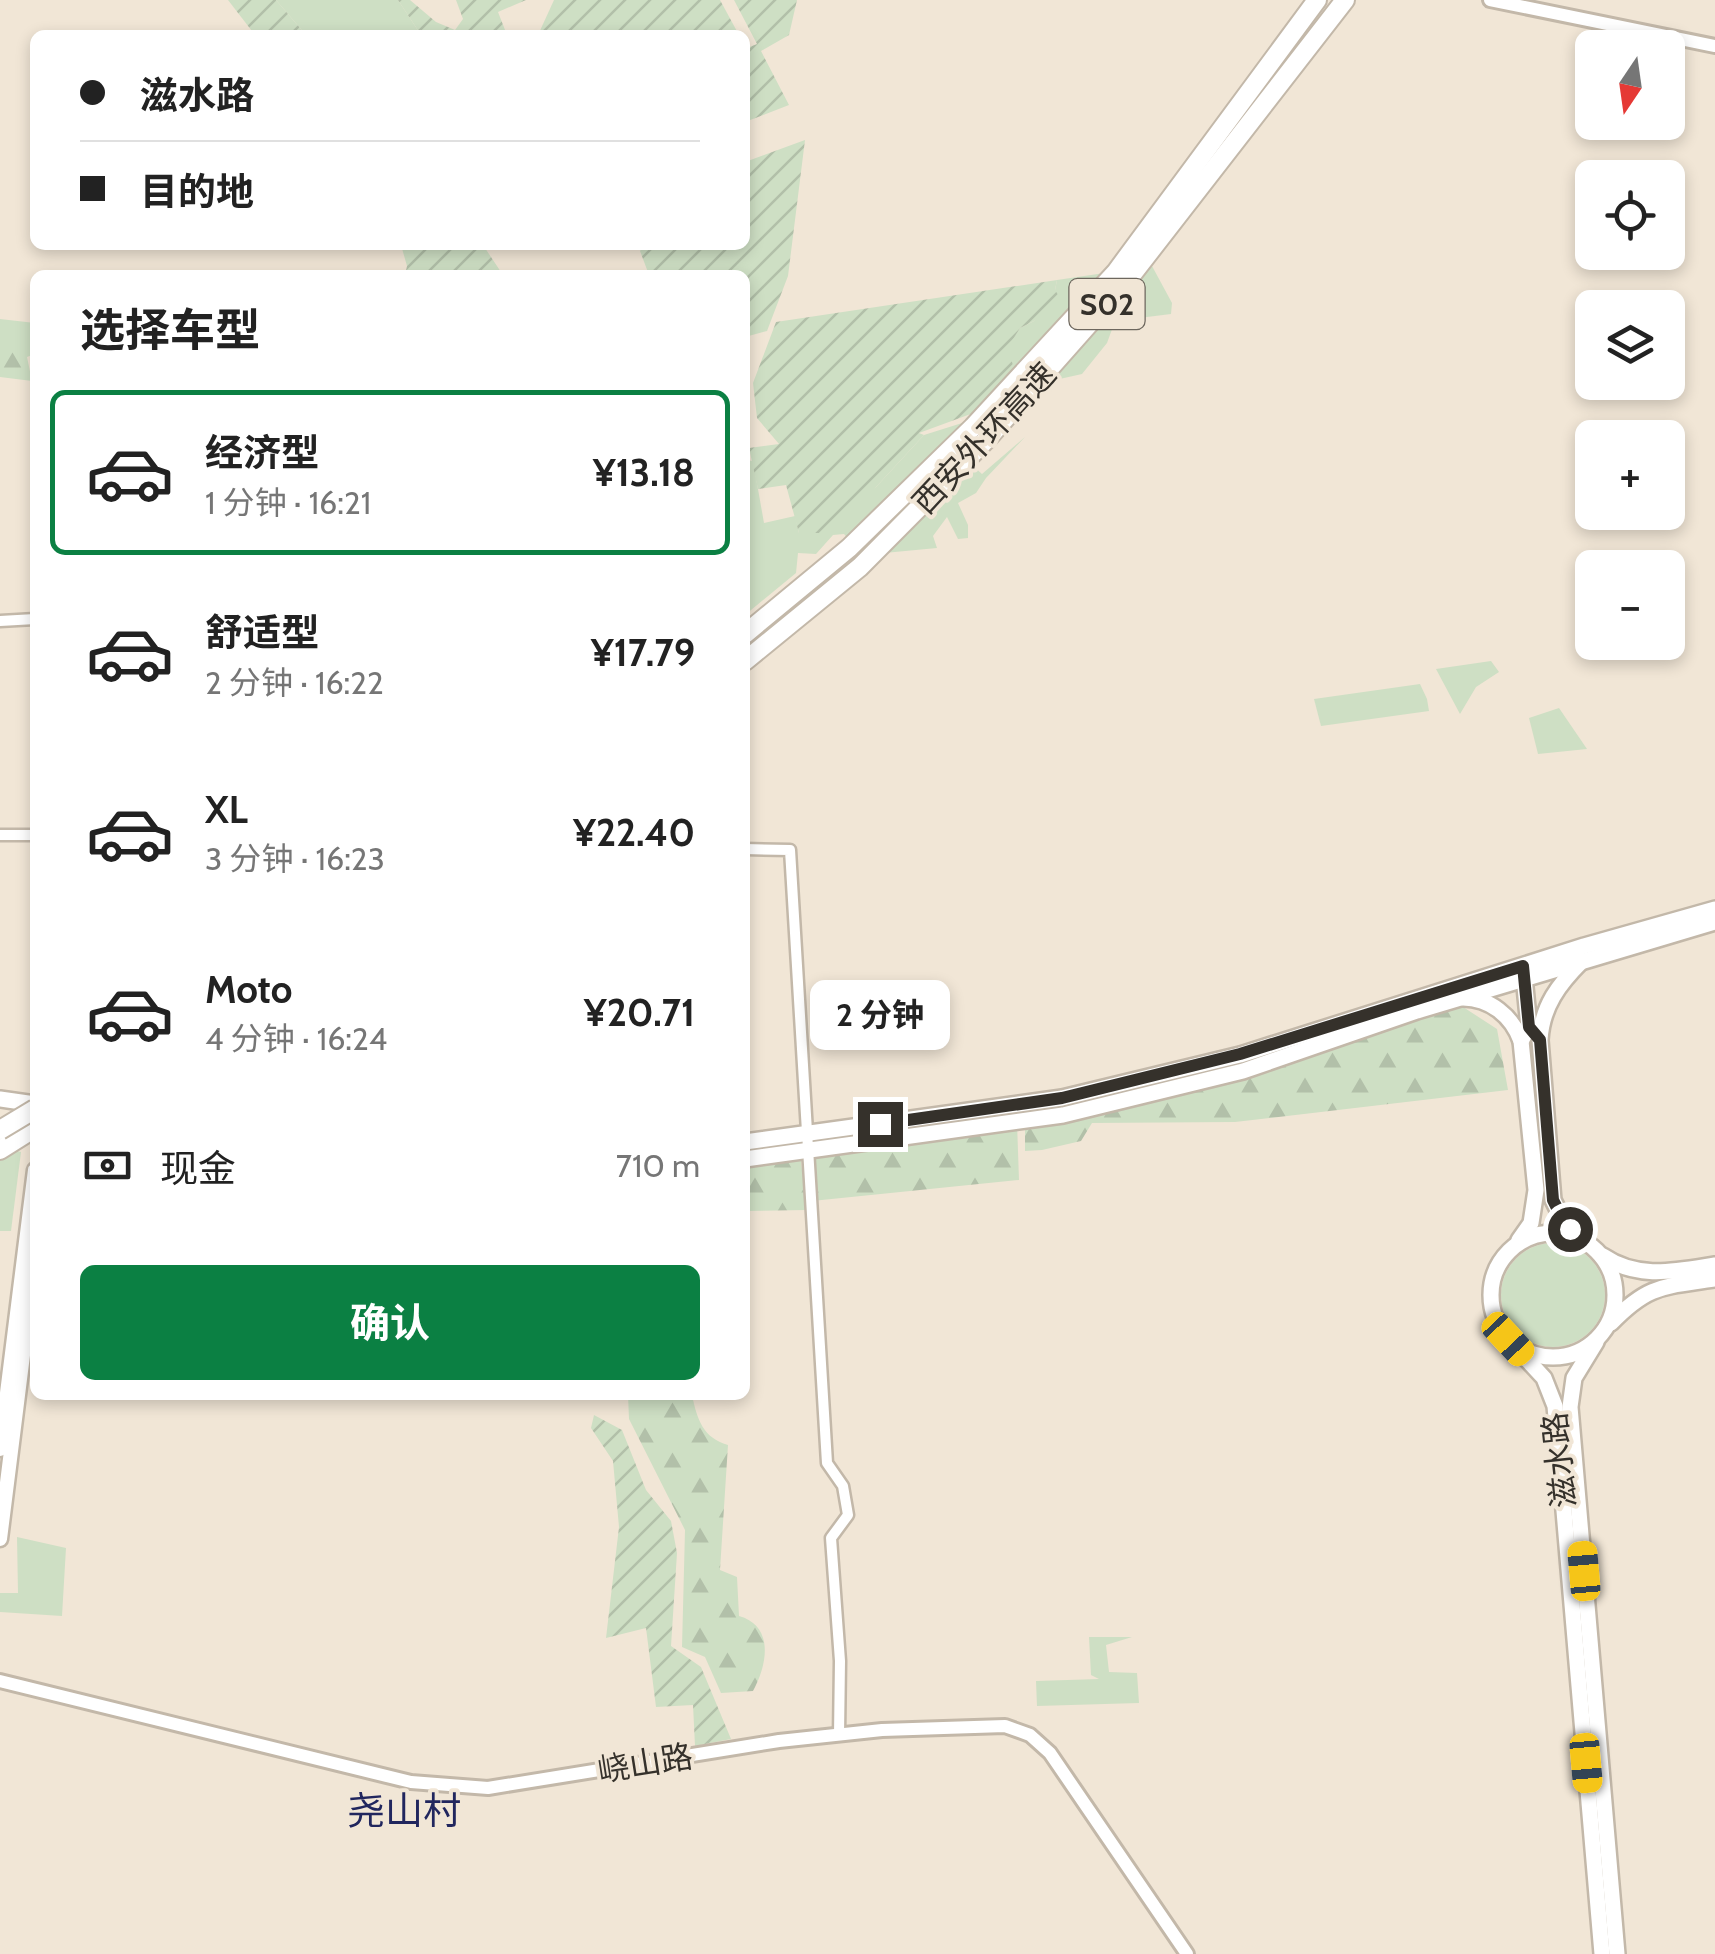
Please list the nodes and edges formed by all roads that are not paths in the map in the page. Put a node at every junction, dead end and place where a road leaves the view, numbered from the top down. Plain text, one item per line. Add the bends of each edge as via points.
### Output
1 (1345, 0) edge
2 (1490, 0) edge
3 (1313, 6) edge
4 (1715, 46) edge
5 (30, 620) edge
6 (0, 621) edge
7 (750, 630) edge
8 (750, 658) edge
9 (0, 835) edge
10 (30, 835) edge
11 (750, 849) edge
12 (1715, 909) edge
13 (1715, 922) edge
14 (1582, 961) junction
15 (1523, 973) junction
16 (1462, 998) junction
17 (1530, 1036) junction
18 (0, 1099) edge
19 (30, 1106) edge
20 (30, 1110) edge
21 (0, 1116) edge
22 (30, 1124) edge
23 (30, 1129) edge
24 (0, 1130) edge
25 (750, 1142) edge
26 (808, 1143) junction
27 (0, 1150) edge
28 (750, 1158) edge
29 (30, 1210) edge
30 (1578, 1238) junction
31 (1517, 1244) junction
32 (1596, 1250) junction
33 (1715, 1265) edge
34 (1715, 1279) edge
35 (30, 1299) edge
36 (1608, 1326) junction
37 (1508, 1339) junction
38 (1596, 1342) junction
39 (0, 1449) edge
40 (0, 1539) edge
41 (0, 1681) edge
42 (839, 1735) junction
43 (1187, 1954) edge
44 (1602, 1954) edge
45 (1617, 1954) edge

1 - 8 highway, 西安外环高速 / S02 via 1127,281 988,438 860,566
2 - 4 street
3 - 7 highway, 西安外环高速 / S02 via 1116,272 973,427 848,548
5 - 6 street
9 - 10 street
11 - 26 street via 790,850
12 - 15 main road
13 - 14 main road
14 - 15 main road
14 - 17 main road
15 - 16 main road
15 - 17 main road
15 - 26 main road via 1062,1098
16 - 17 main road via 1498,1010
16 - 26 main road via 1243,1071 1064,1115
17 - 30 main road via 1553,1200
17 - 31 main road via 1536,1190 1531,1222
18 - 19 main road
20 - 24 highway, bridge
21 - 22 main road
23 - 27 highway
25 - 26 main road
26 - 28 main road
26 - 42 street via 827,1463 843,1486 848,1515 831,1538
29 - 39 main road
30 - 31 main road via 1558,1232
30 - 32 main road
31 - 37 main road via 1492,1278 1490,1299
32 - 33 main road via 1614,1263 1650,1272
32 - 36 main road via 1616,1287
34 - 36 main road via 1652,1290
35 - 40 main road
36 - 38 main road
37 - 38 main road via 1539,1357 1559,1358
37 - 44 main road, 滋水路 via 1544,1378 1555,1406
38 - 45 main road, 滋水路 via 1574,1378 1570,1407
41 - 42 street, 峣山路 via 411,1782 488,1788
42 - 43 street, 峣山路 via 1006,1726 1030,1735 1050,1753

